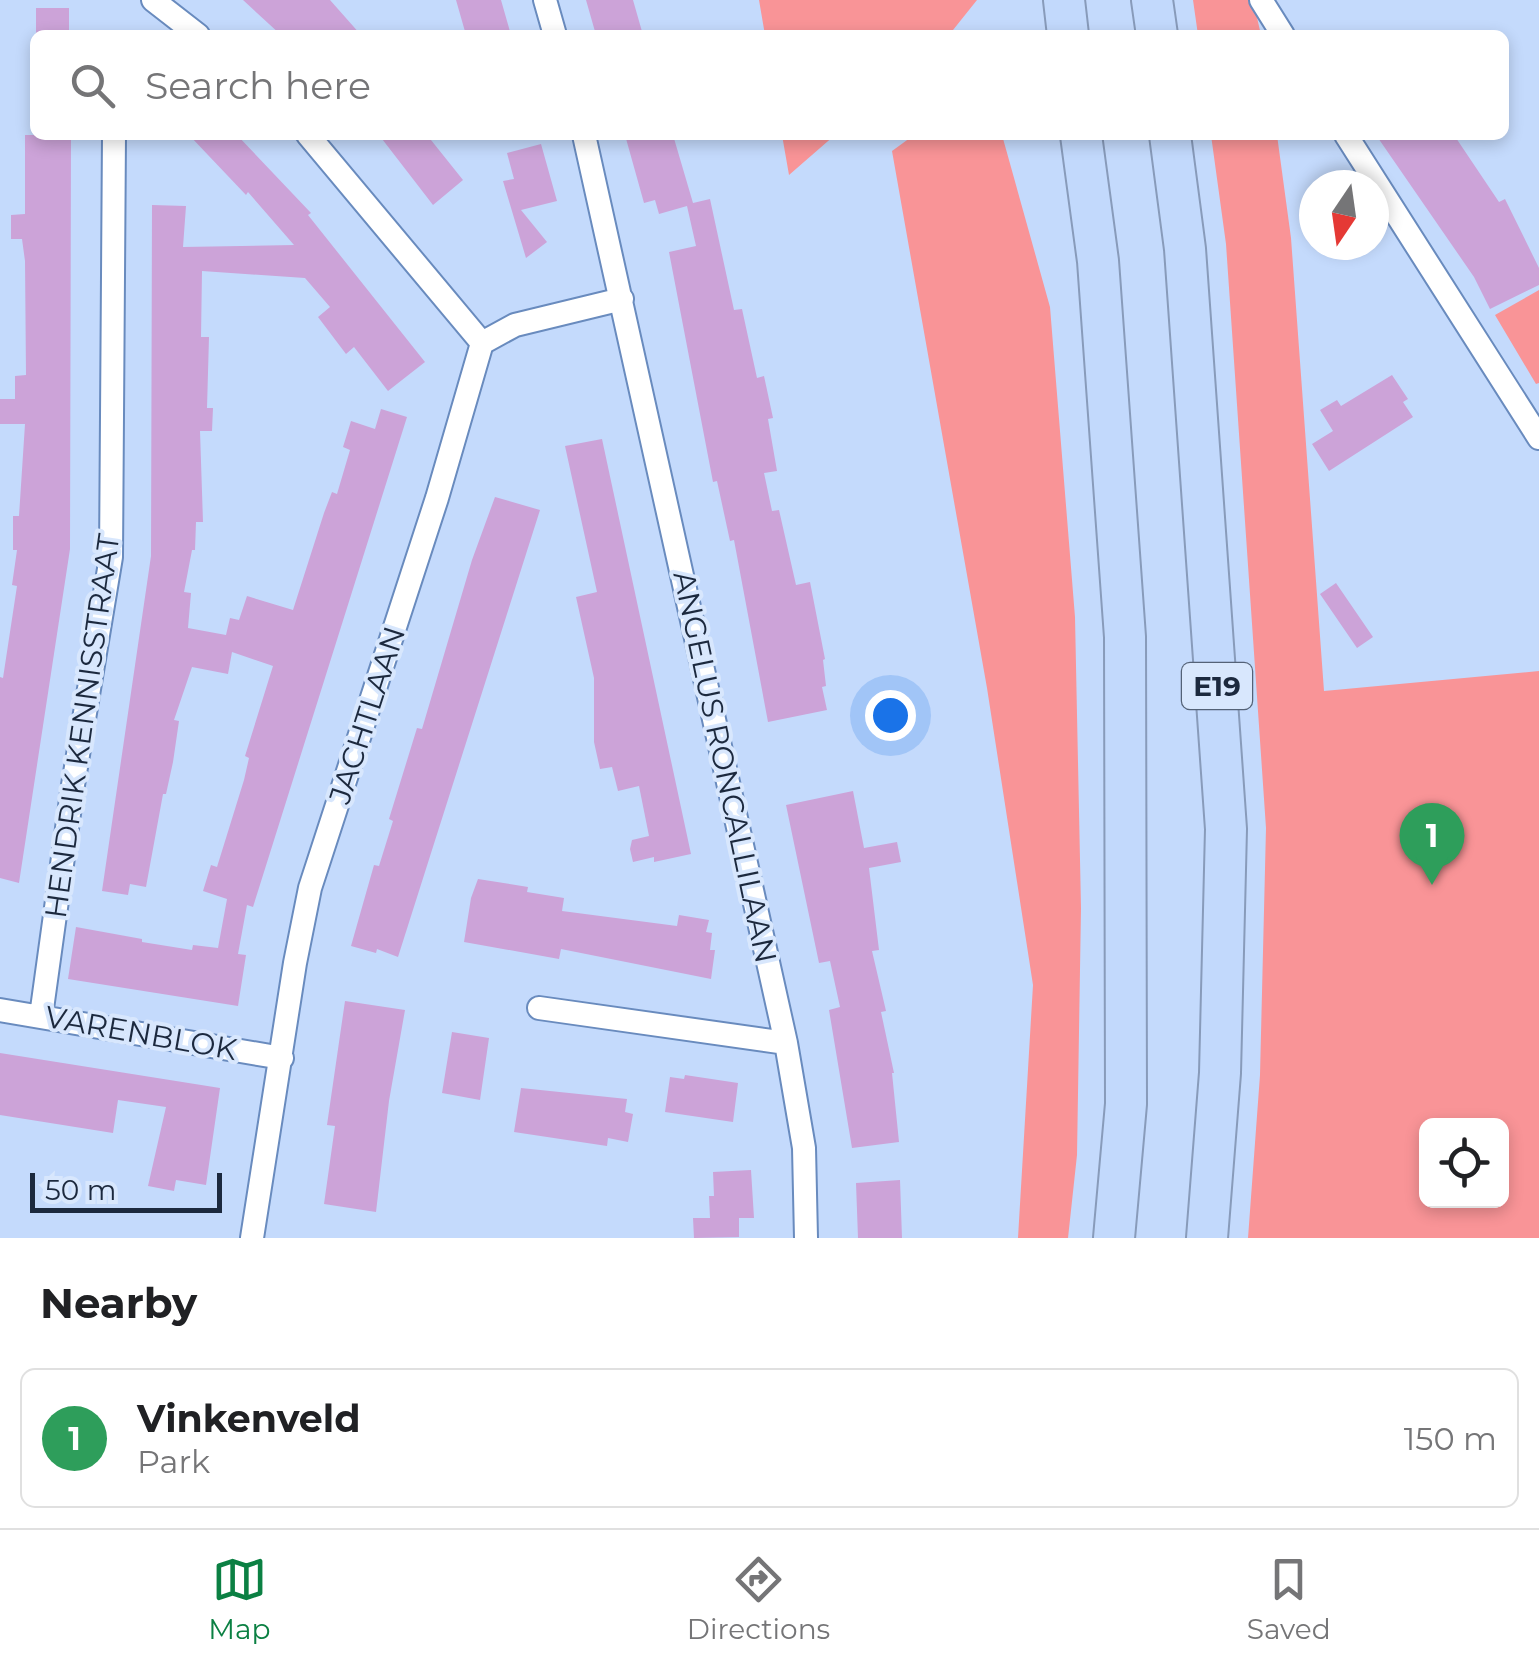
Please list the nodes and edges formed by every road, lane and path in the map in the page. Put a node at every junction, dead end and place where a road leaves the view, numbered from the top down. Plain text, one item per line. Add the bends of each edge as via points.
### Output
1 (153, 0) edge
2 (545, 0) edge
3 (1064, 0) edge
4 (1152, 0) edge
5 (1261, 0) edge
6 (189, 30) edge
7 (554, 30) edge
8 (1067, 30) edge
9 (1156, 30) edge
10 (1280, 30) edge
11 (114, 140) edge
12 (312, 140) edge
13 (585, 140) edge
14 (1083, 140) edge
15 (1171, 140) edge
16 (1349, 140) edge
17 (622, 298) junction
18 (482, 343) junction
19 (1539, 438) edge
20 (540, 1008) dead end
21 (0, 1010) edge
22 (41, 1016) junction
23 (786, 1042) junction
24 (282, 1058) junction
25 (252, 1238) edge
26 (806, 1238) edge
27 (1114, 1238) edge
28 (1207, 1238) edge

1 - 6 street
2 - 7 street
3 - 8 highway
4 - 9 highway
5 - 10 street
11 - 22 street, HENDRIK KENNISSTRAAT via 112,558
12 - 18 street
13 - 17 street, ANGELUS RONCALLILAAN
14 - 27 highway via 1125,636 1126,1104
15 - 28 highway, E19 via 1185,249 1226,829 1220,1073
16 - 19 street
17 - 18 street via 515,325
17 - 23 street, ANGELUS RONCALLILAAN
18 - 24 street, JACHTLAAN via 310,888
20 - 23 street
21 - 22 street, VARENBLOK
22 - 24 street, VARENBLOK
23 - 26 street, ANGELUS RONCALLILAAN via 804,1148
24 - 25 street, JACHTLAAN

